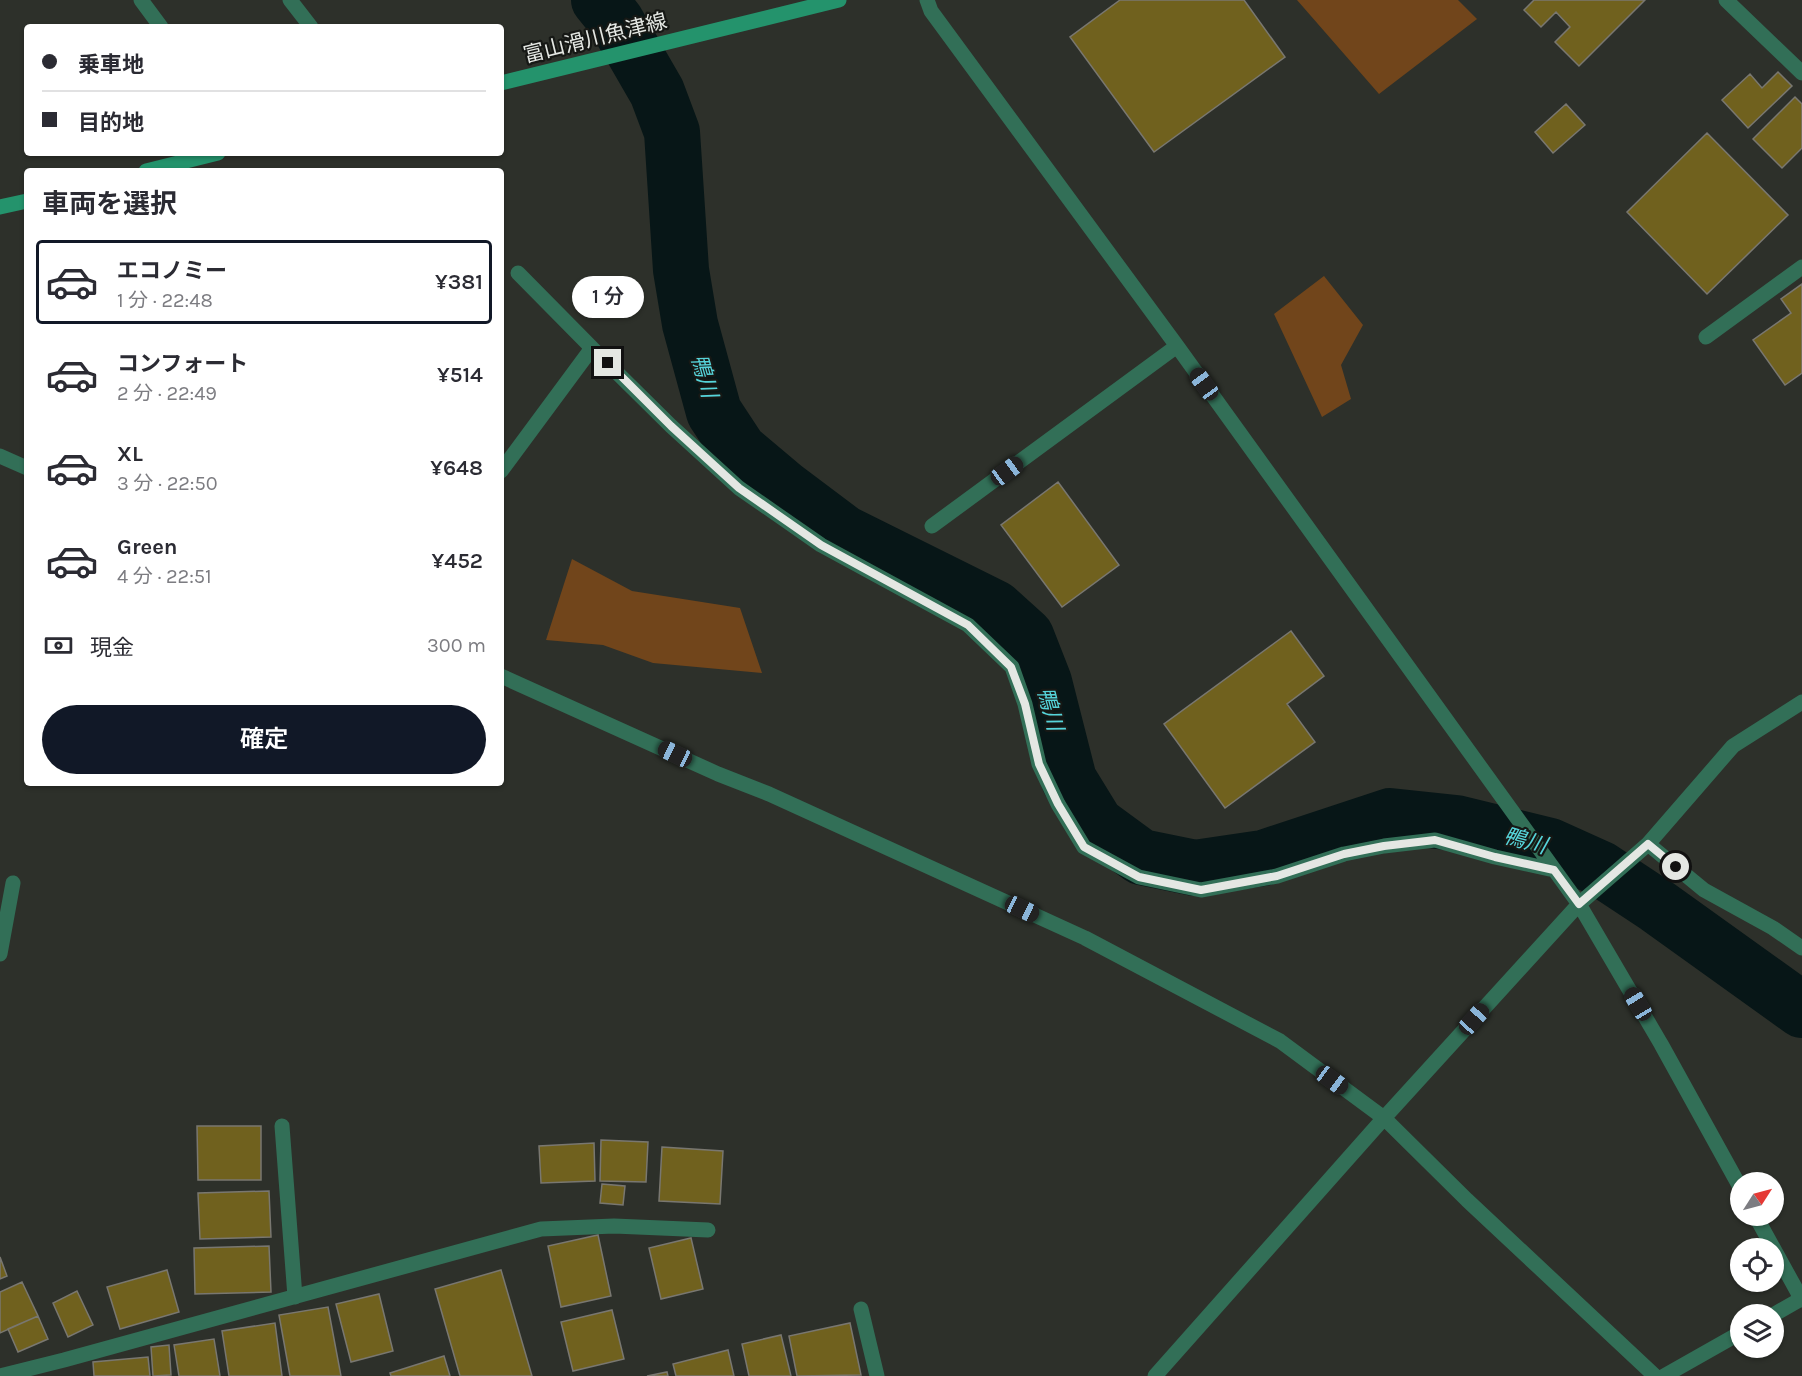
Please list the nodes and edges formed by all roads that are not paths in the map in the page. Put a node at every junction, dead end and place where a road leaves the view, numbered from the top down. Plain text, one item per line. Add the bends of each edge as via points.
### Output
1 (141, 0) edge
2 (290, 0) edge
3 (839, 0) edge
4 (927, 0) edge
5 (1726, 0) edge
6 (159, 24) edge
7 (309, 24) edge
8 (1802, 73) edge
9 (504, 82) edge
10 (206, 156) edge
11 (158, 168) edge
12 (24, 202) edge
13 (0, 207) edge
14 (1802, 267) edge
15 (518, 273) dead end
16 (1706, 337) dead end
17 (1177, 346) junction
18 (592, 348) junction
19 (0, 456) edge
20 (24, 467) edge
21 (504, 467) edge
22 (932, 526) dead end
23 (504, 676) edge
24 (1802, 702) edge
25 (1643, 848) junction
26 (1551, 865) junction
27 (13, 884) dead end
28 (1579, 904) junction
29 (1802, 948) edge
30 (0, 954) edge
31 (1384, 1118) junction
32 (282, 1126) dead end
33 (1732, 1172) edge
34 (1761, 1226) edge
35 (708, 1230) dead end
36 (295, 1297) junction
37 (1802, 1299) edge
38 (1784, 1308) edge
39 (861, 1309) dead end
40 (1730, 1339) edge
41 (0, 1376) edge
42 (877, 1376) edge
43 (1155, 1376) edge
44 (1655, 1376) edge
45 (1664, 1376) edge

1 - 6 street
2 - 7 street
3 - 9 main road, 富山滑川魚津線
4 - 17 street via 931,11
5 - 8 street
10 - 11 main road
12 - 13 main road
14 - 16 street
15 - 18 street
17 - 22 street
17 - 26 street
18 - 21 street
18 - 26 street via 739,488 821,545 968,625 1011,667 1025,704 1039,764 1084,847 1139,877 1201,890 1277,876 1344,854 1435,840 1495,857
19 - 20 street
23 - 31 street via 1085,938 1280,1041
24 - 25 street via 1733,746
25 - 28 street
25 - 29 street via 1704,890
26 - 28 street
27 - 30 street
28 - 31 street
28 - 33 street
31 - 43 street
31 - 44 street
32 - 36 street
34 - 37 street
35 - 36 street via 614,1226 541,1229
36 - 41 street
37 - 38 street
39 - 42 street
40 - 45 street

